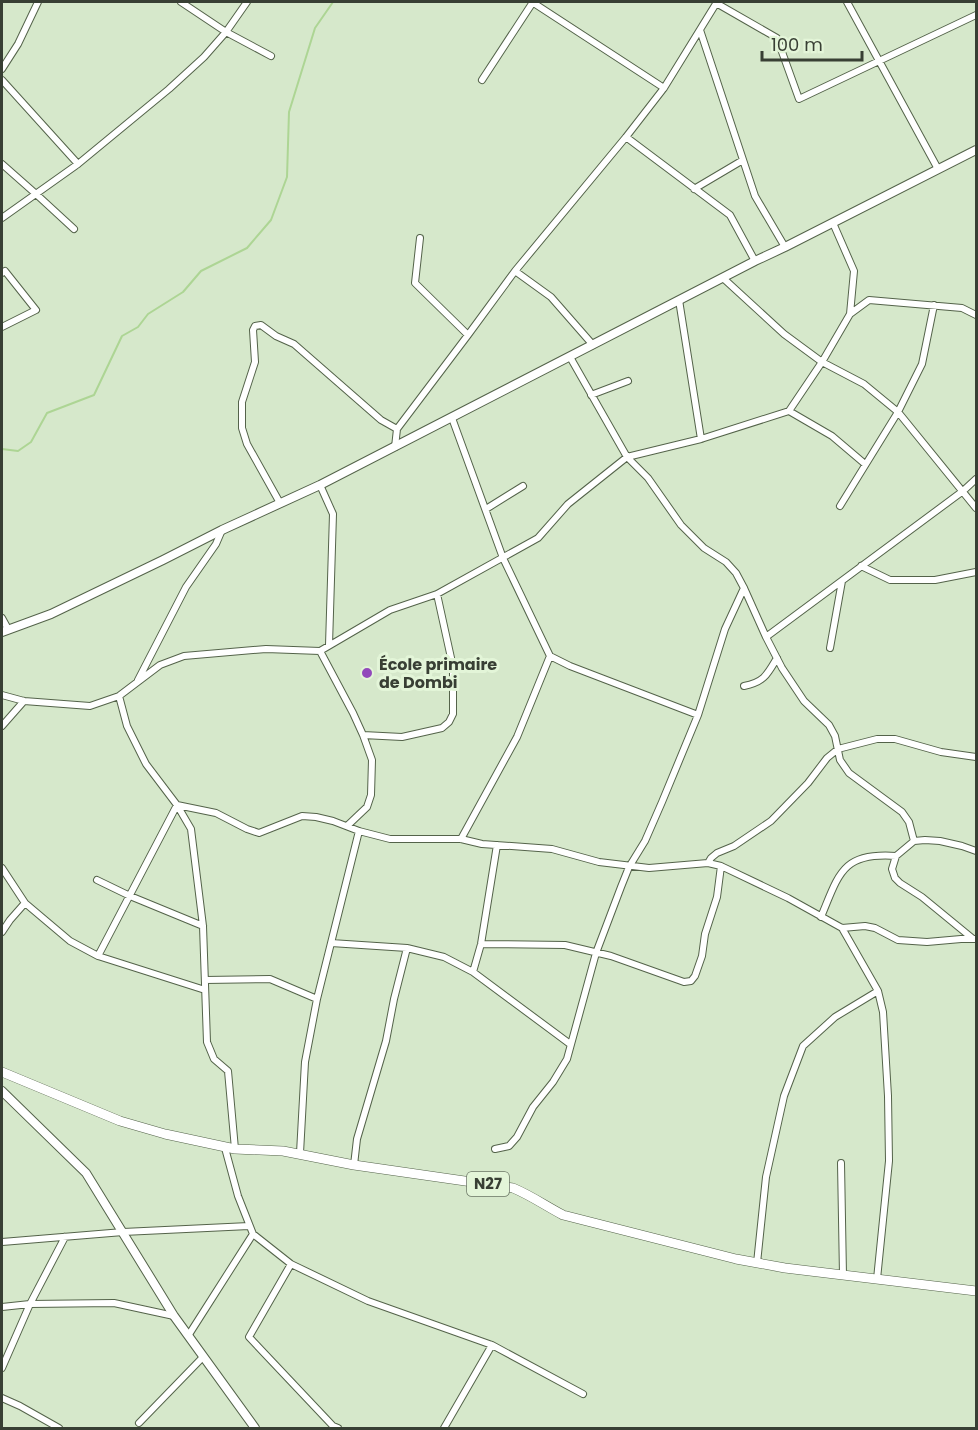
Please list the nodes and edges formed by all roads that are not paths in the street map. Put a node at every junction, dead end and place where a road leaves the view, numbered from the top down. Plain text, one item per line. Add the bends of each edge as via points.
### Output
1 (38, 2) edge
2 (181, 2) edge
3 (247, 2) edge
4 (532, 2) edge
5 (716, 2) edge
6 (847, 2) edge
7 (976, 15) edge
8 (700, 30) junction
9 (225, 32) junction
10 (271, 56) dead end
11 (879, 61) junction
12 (2, 69) edge
13 (2, 80) edge
14 (482, 80) dead end
15 (664, 88) junction
16 (626, 137) junction
17 (976, 150) edge
18 (743, 160) junction
19 (2, 164) edge
20 (78, 164) junction
21 (938, 169) junction
22 (694, 189) junction
23 (36, 194) junction
24 (2, 218) edge
25 (833, 223) junction
26 (74, 229) dead end
27 (420, 238) dead end
28 (785, 248) junction
29 (755, 261) junction
30 (515, 271) junction
31 (2, 273) edge
32 (723, 278) junction
33 (679, 300) junction
34 (934, 305) junction
35 (850, 314) junction
36 (976, 315) edge
37 (2, 327) edge
38 (468, 335) junction
39 (593, 345) junction
40 (570, 357) junction
41 (822, 362) junction
42 (628, 381) dead end
43 (591, 395) junction
44 (789, 411) junction
45 (898, 412) junction
46 (452, 418) junction
47 (397, 429) junction
48 (701, 439) junction
49 (395, 447) junction
50 (627, 457) junction
51 (865, 464) junction
52 (976, 479) edge
53 (320, 485) junction
54 (523, 486) dead end
55 (963, 491) junction
56 (280, 503) junction
57 (840, 506) dead end
58 (976, 508) edge
59 (486, 509) junction
60 (222, 530) junction
61 (503, 558) junction
62 (861, 566) junction
63 (976, 573) edge
64 (843, 580) junction
65 (744, 588) junction
66 (437, 594) junction
67 (2, 618) edge
68 (5, 630) edge
69 (766, 637) junction
70 (329, 645) junction
71 (830, 648) dead end
72 (320, 651) junction
73 (550, 656) junction
74 (777, 658) junction
75 (136, 683) junction
76 (744, 686) dead end
77 (2, 695) edge
78 (119, 696) junction
79 (24, 701) junction
80 (698, 715) junction
81 (2, 726) edge
82 (363, 735) junction
83 (837, 749) junction
84 (976, 757) edge
85 (177, 805) junction
86 (347, 826) junction
87 (359, 831) junction
88 (461, 839) junction
89 (914, 841) junction
90 (497, 845) junction
91 (976, 851) edge
92 (896, 856) junction
93 (708, 863) junction
94 (721, 866) junction
95 (629, 867) junction
96 (2, 868) edge
97 (97, 880) dead end
98 (129, 896) junction
99 (25, 903) junction
100 (821, 917) junction
101 (203, 926) junction
102 (842, 928) junction
103 (2, 932) edge
104 (974, 939) edge
105 (331, 943) junction
106 (481, 944) junction
107 (407, 948) junction
108 (596, 953) junction
109 (98, 956) junction
110 (473, 972) junction
111 (205, 980) junction
112 (205, 990) junction
113 (878, 991) junction
114 (317, 999) junction
115 (570, 1044) junction
116 (2, 1072) edge
117 (2, 1091) edge
118 (230, 1149) junction
119 (495, 1149) dead end
120 (300, 1153) junction
121 (841, 1163) dead end
122 (354, 1165) junction
123 (249, 1226) junction
124 (123, 1232) junction
125 (253, 1234) junction
126 (65, 1237) junction
127 (2, 1242) edge
128 (291, 1263) junction
129 (756, 1263) junction
130 (843, 1275) junction
131 (878, 1279) junction
132 (976, 1292) edge
133 (30, 1304) junction
134 (2, 1307) edge
135 (174, 1316) junction
136 (188, 1336) junction
137 (492, 1345) junction
138 (203, 1357) junction
139 (2, 1368) edge
140 (584, 1394) dead end
141 (2, 1398) edge
142 (139, 1423) dead end
143 (59, 1428) edge
144 (255, 1428) edge
145 (338, 1428) edge
146 (444, 1428) edge

1 - 12 street
2 - 9 street
3 - 9 street
4 - 14 street
4 - 15 street
5 - 8 street
5 - 11 street via 777,38 799,99
6 - 11 street
7 - 11 street
8 - 15 street
8 - 18 street
9 - 10 street
9 - 20 street via 169,89
11 - 21 street
13 - 20 street
15 - 16 street
16 - 22 street
16 - 30 street
17 - 21 street
18 - 22 street
18 - 28 street via 755,196
19 - 23 street
20 - 23 street
21 - 25 street
22 - 29 street via 730,215
23 - 24 street
23 - 26 street
25 - 28 street
25 - 35 street via 854,271
27 - 38 street via 415,283
28 - 29 street
29 - 32 street
30 - 38 street
30 - 39 street via 551,297
31 - 37 street via 5,271 36,310
32 - 33 street
32 - 41 street via 784,334
33 - 39 street
33 - 48 street
34 - 35 street via 869,300
34 - 36 street via 962,308
34 - 45 street via 922,364
35 - 41 street
38 - 47 street
39 - 40 street
40 - 43 street
40 - 46 street
41 - 44 street
41 - 45 street via 864,384
42 - 43 street
43 - 50 street
44 - 48 street
44 - 51 street via 832,436
45 - 51 street
45 - 55 street
46 - 49 street
46 - 59 street
47 - 49 street
47 - 56 street via 381,420 294,344 261,325 255,326 255,362 242,402 242,428
48 - 50 street
49 - 53 street
50 - 61 street via 568,504 538,538
50 - 65 street via 648,478 681,525 704,548 726,562
51 - 57 street
52 - 55 street
53 - 56 street
53 - 70 street via 333,514
54 - 59 street
55 - 58 street
55 - 62 street
56 - 60 street
59 - 61 street
60 - 68 street via 51,614
60 - 75 street via 186,587
61 - 66 street
61 - 73 street
62 - 63 street via 890,580 935,580
62 - 64 street
64 - 69 street
64 - 71 street
65 - 69 street
65 - 80 street via 725,629
66 - 70 street via 390,610
66 - 82 street via 453,667 450,722 442,728 402,737
67 - 68 street
69 - 74 street
70 - 72 street
72 - 75 street via 266,649 184,656 160,665
72 - 82 street
73 - 80 street
73 - 88 street via 517,737
74 - 76 street via 766,677 757,684
74 - 83 street via 804,701 829,725
75 - 78 street
77 - 79 street
78 - 79 street via 90,706
78 - 85 street via 127,726 146,764
79 - 81 street
80 - 95 street via 645,841
82 - 86 street via 372,760 371,795 367,807
83 - 84 street via 877,739 895,740
83 - 89 street via 849,773 902,812
83 - 93 street via 771,821 717,853
85 - 86 street via 216,813 259,833 302,816
85 - 98 street
85 - 101 street via 191,829
86 - 87 street
87 - 88 street via 390,839
87 - 105 street
88 - 90 street
89 - 91 street via 940,841
89 - 92 street
90 - 95 street via 552,849
90 - 106 street
92 - 100 street via 862,858 849,865 837,879
92 - 104 street via 892,869 900,883
93 - 94 street
93 - 95 street
94 - 100 street
94 - 108 street via 702,956 691,981
95 - 108 street
96 - 99 street
97 - 98 street
98 - 101 street
98 - 109 street
99 - 103 street
99 - 109 street via 70,941
100 - 102 street
101 - 111 street
102 - 104 street via 865,926 898,940 918,942
102 - 113 street
105 - 107 street
105 - 114 street
106 - 108 street via 565,945
106 - 110 street
107 - 110 street via 444,957
107 - 122 street via 386,1041 357,1139
108 - 115 street
109 - 112 street
110 - 115 street
111 - 112 street
111 - 114 street via 270,979
112 - 118 street via 207,1042 214,1059 228,1071
113 - 129 street via 835,1017 803,1046 784,1096 766,1177
113 - 131 street via 885,1032 889,1161
114 - 120 street via 305,1062
115 - 119 street via 561,1071 533,1107 517,1137 509,1146
116 - 118 main road, N27 via 120,1121
117 - 124 street via 86,1173
118 - 120 main road, N27
118 - 123 street via 238,1196
120 - 122 main road, N27
121 - 130 street
122 - 129 main road, N27 via 513,1188 563,1215
123 - 124 street
123 - 125 street
124 - 126 street
124 - 135 street
125 - 128 street
125 - 136 street
126 - 127 street
126 - 133 street
128 - 137 street via 368,1301
128 - 145 street via 249,1337
129 - 130 main road, N27
130 - 131 main road, N27
131 - 132 main road, N27
133 - 134 street
133 - 135 street via 114,1303
133 - 139 street
135 - 136 street
136 - 138 street
137 - 140 street
137 - 146 street
138 - 142 street
138 - 144 street
141 - 143 street

